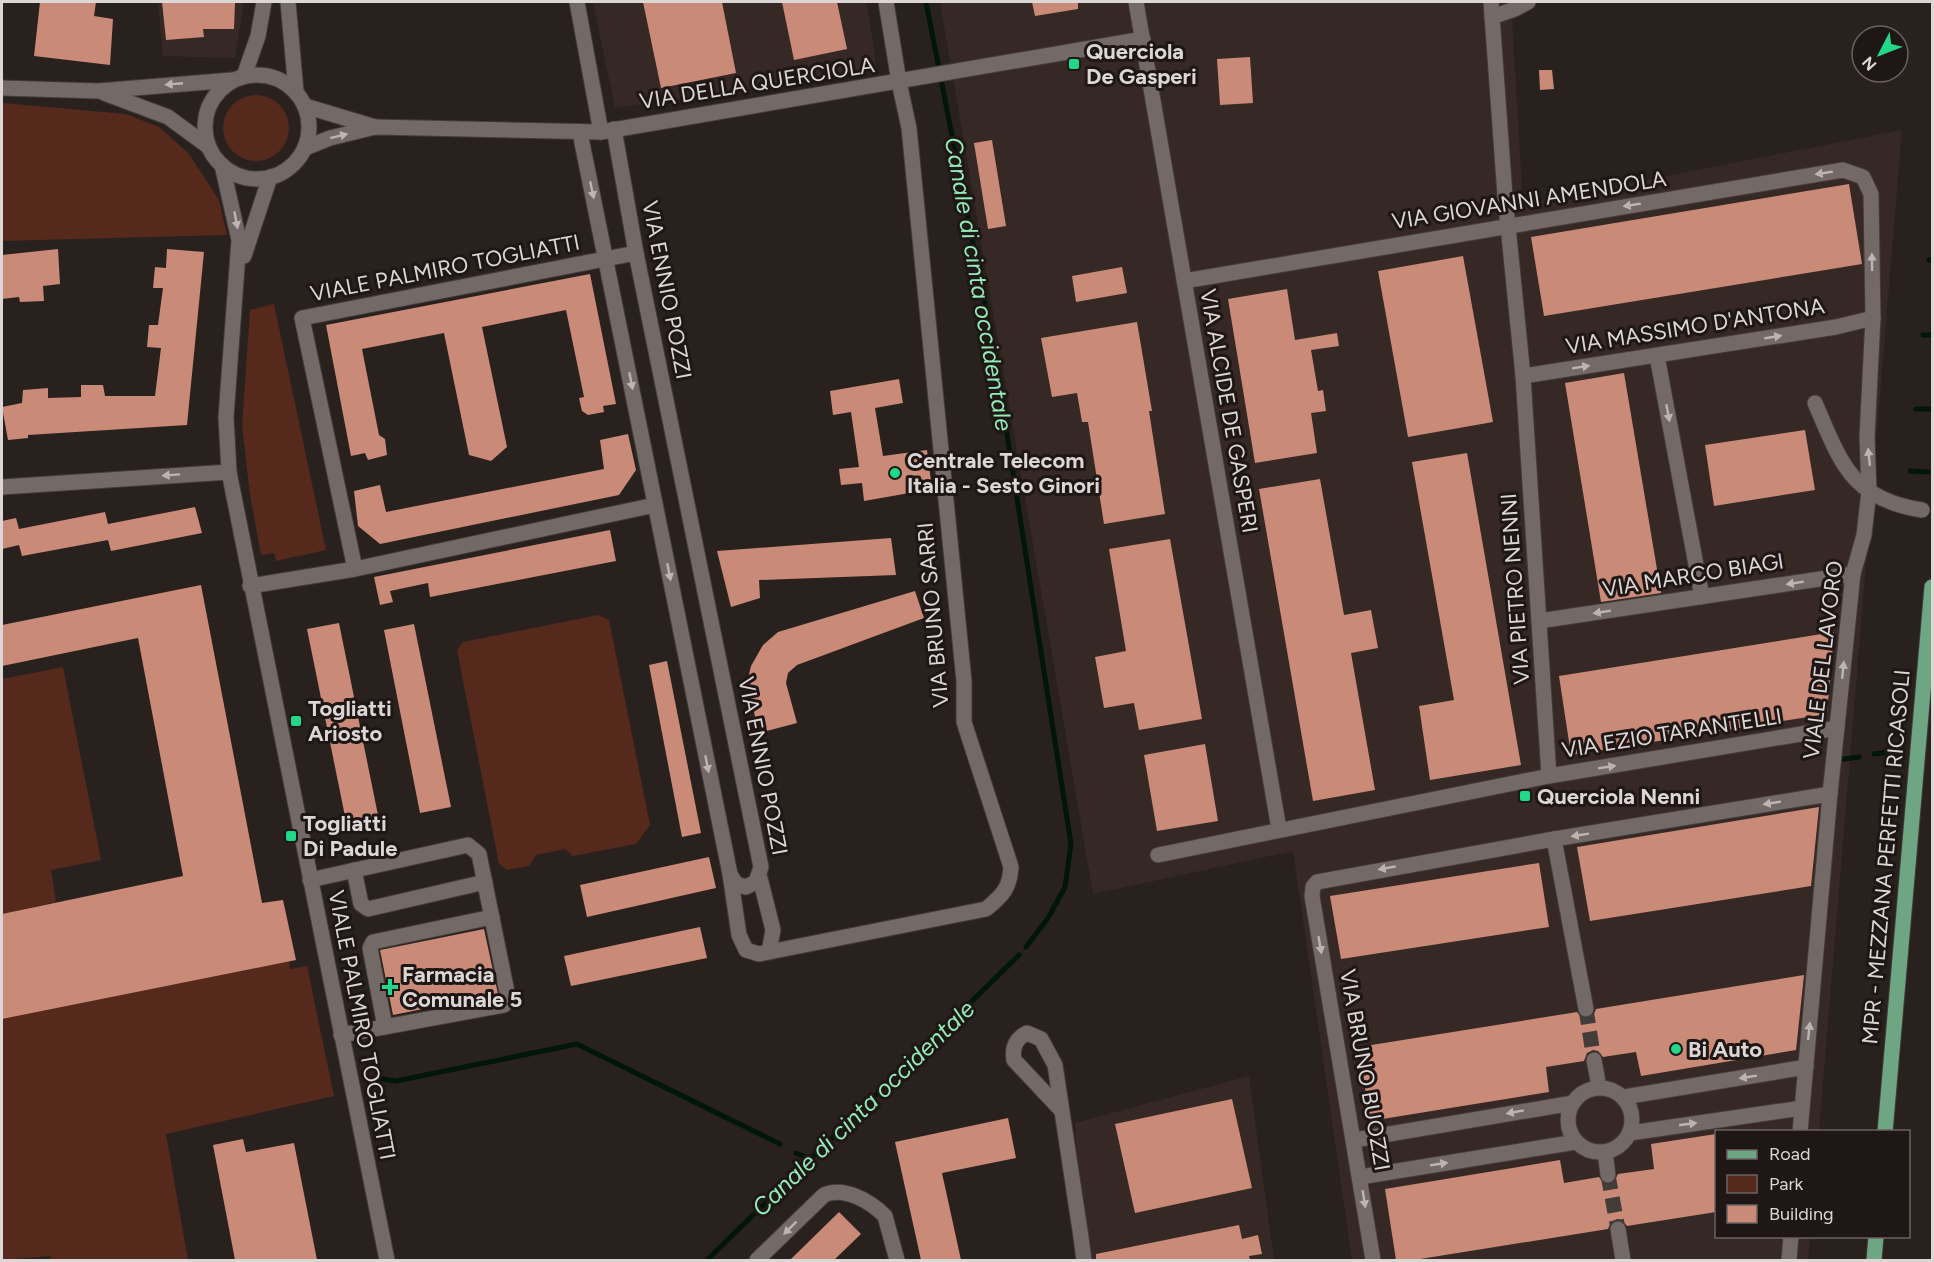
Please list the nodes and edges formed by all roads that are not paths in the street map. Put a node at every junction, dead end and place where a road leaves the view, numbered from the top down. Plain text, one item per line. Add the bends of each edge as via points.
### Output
1 (264, 2) edge
2 (288, 2) edge
3 (577, 2) edge
4 (886, 2) edge
5 (1136, 2) edge
6 (1528, 2) edge
7 (1492, 9) edge
8 (1143, 39) junction
9 (2, 77) edge
10 (238, 78) junction
11 (899, 82) junction
12 (47, 87) junction
13 (2, 88) edge
14 (98, 91) junction
15 (296, 92) junction
16 (305, 106) junction
17 (375, 127) junction
18 (607, 131) junction
19 (580, 133) junction
20 (209, 147) junction
21 (304, 148) junction
22 (222, 165) junction
23 (270, 177) junction
24 (1871, 194) joint
25 (1509, 226) junction
26 (636, 253) junction
27 (606, 259) junction
28 (239, 276) junction
29 (1184, 281) junction
30 (1873, 318) junction
31 (1657, 356) junction
32 (1523, 376) junction
33 (1815, 403) dead end
34 (229, 472) junction
35 (2, 487) edge
36 (1869, 491) junction
37 (655, 505) junction
38 (1922, 510) dead end
39 (355, 569) junction
40 (1853, 574) junction
41 (250, 586) junction
42 (1932, 587) edge
43 (1702, 597) junction
44 (1539, 621) junction
45 (1837, 728) junction
46 (1550, 776) junction
47 (1830, 794) junction
48 (1279, 829) junction
49 (1554, 839) junction
50 (1158, 855) dead end
51 (354, 870) junction
52 (730, 874) junction
53 (760, 878) junction
54 (310, 880) junction
55 (485, 882) junction
56 (492, 917) junction
57 (770, 952) junction
58 (1586, 1009) tunnel mouth
59 (385, 1027) junction
60 (341, 1035) junction
61 (1594, 1060) tunnel mouth
62 (1806, 1067) junction
63 (1599, 1087) junction
64 (1624, 1097) junction
65 (1573, 1103) junction
66 (1802, 1108) junction
67 (1062, 1111) junction
68 (1800, 1130) edge
69 (1885, 1130) edge
70 (1630, 1133) junction
71 (1354, 1140) junction
72 (1576, 1142) junction
73 (1605, 1152) junction
74 (1608, 1175) tunnel mouth
75 (1360, 1177) junction
76 (1618, 1229) tunnel mouth
77 (1791, 1238) edge
78 (1876, 1238) edge
79 (387, 1260) edge
80 (757, 1260) edge
81 (897, 1260) edge
82 (1084, 1260) edge
83 (1373, 1260) edge
84 (1623, 1260) edge
85 (1789, 1260) edge
86 (1874, 1260) edge

1 - 10 street via 258,36
2 - 15 street
3 - 18 street, VIA ENNIO POZZI
4 - 11 street, VIA BRUNO SARRI
5 - 8 street, VIA ALCIDE DE GASPERI
6 - 7 street via 1515,9
7 - 25 street, VIA PIETRO NENNI
8 - 11 street, VIA DELLA QUERCIOLA
8 - 29 street, VIA ALCIDE DE GASPERI
9 - 12 street
10 -> 14 street
10 - 15 street via 272,77
10 - 20 street via 220,90 208,109 205,132
11 - 18 street, VIA DELLA QUERCIOLA
11 - 57 street, VIA BRUNO SARRI via 915,184 964,681 964,722 1011,867 1010,881 1003,896 986,909
12 - 13 street
12 - 14 street
14 - 20 street via 168,117
15 - 16 street
16 - 17 street, VIA DELLA QUERCIOLA
16 - 21 street via 309,120
17 - 19 street, VIA DELLA QUERCIOLA
21 -> 17 street, VIA DELLA QUERCIOLA
18 - 19 street, VIA DELLA QUERCIOLA
18 - 26 street, VIA ENNIO POZZI
19 -> 27 street
20 - 22 street
21 - 23 street, VIA DELLA QUERCIOLA via 291,167
22 - 23 street via 244,177
22 -> 28 street, VIALE PALMIRO TOGLIATTI via 239,240
23 - 28 street, VIALE PALMIRO TOGLIATTI
24 -> 25 street, VIA GIOVANNI AMENDOLA via 1863,177 1843,170
30 -> 24 street, VIALE DEL LAVORO
25 - 29 street, VIA GIOVANNI AMENDOLA
25 - 32 street, VIA PIETRO NENNI
26 - 27 street, VIALE PALMIRO TOGLIATTI
26 - 53 street, VIA ENNIO POZZI via 761,867
27 -> 37 street
27 - 39 street, VIALE PALMIRO TOGLIATTI via 302,318
28 - 34 street, VIALE PALMIRO TOGLIATTI via 226,417
29 - 48 street, VIA ALCIDE DE GASPERI
31 -> 30 street, VIA MASSIMO D'ANTONA
36 -> 30 street, VIALE DEL LAVORO via 1867,437
32 -> 31 street, VIA MASSIMO D'ANTONA
31 -> 43 street
32 - 44 street, VIA PIETRO NENNI
33 - 36 street via 1838,456
34 -> 35 street
34 - 41 street, VIALE PALMIRO TOGLIATTI
36 - 38 street via 1893,505
36 - 40 street, VIALE DEL LAVORO via 1864,535
37 - 39 street
37 -> 52 street
39 - 41 street
40 -> 43 street, VIA MARCO BIAGI
45 -> 40 street, VIALE DEL LAVORO
41 - 54 street, VIALE PALMIRO TOGLIATTI
42 - 69 main road, MPR - MEZZANA PERFETTI RICASOLI
43 -> 44 street, VIA MARCO BIAGI
44 - 46 street, VIA PIETRO NENNI
46 -> 45 street, VIA EZIO TARANTELLI
45 - 47 street, VIALE DEL LAVORO
46 - 48 street
47 -> 49 street
62 -> 47 street, VIALE DEL LAVORO
48 - 50 street
49 - 58 street
49 -> 71 street, VIA BRUNO BUOZZI via 1323,879 1312,887
51 - 54 street
51 - 55 street via 468,844 479,854
51 - 55 street via 360,904 368,909
52 - 53 street, VIA ENNIO POZZI via 736,884 746,887
52 - 57 street via 739,935 746,950
53 - 57 street via 772,930
54 - 60 street, VIALE PALMIRO TOGLIATTI
55 - 56 street
56 - 59 street via 373,942 370,948
56 - 59 street via 507,1002
59 - 60 street
60 - 79 street, VIALE PALMIRO TOGLIATTI
61 - 63 street
62 -> 64 street
62 - 66 street, VIALE DEL LAVORO
63 - 64 street
63 - 65 street via 1583,1092
64 - 70 street via 1632,1114
65 -> 71 street
65 - 72 street via 1568,1123
66 - 68 street, VIALE DEL LAVORO
70 -> 66 street
67 - 67 street via 1014,1060 1020,1037 1033,1035 1048,1047
67 - 82 street
70 - 73 street via 1619,1147
71 - 75 street, VIA BRUNO BUOZZI
72 - 73 street via 1588,1150
75 -> 72 street
73 - 74 street
75 -> 83 street, VIA BRUNO BUOZZI
76 - 84 street
77 - 85 street
78 - 86 main road
81 -> 80 street via 888,1222 880,1211 844,1191 834,1190 824,1195

